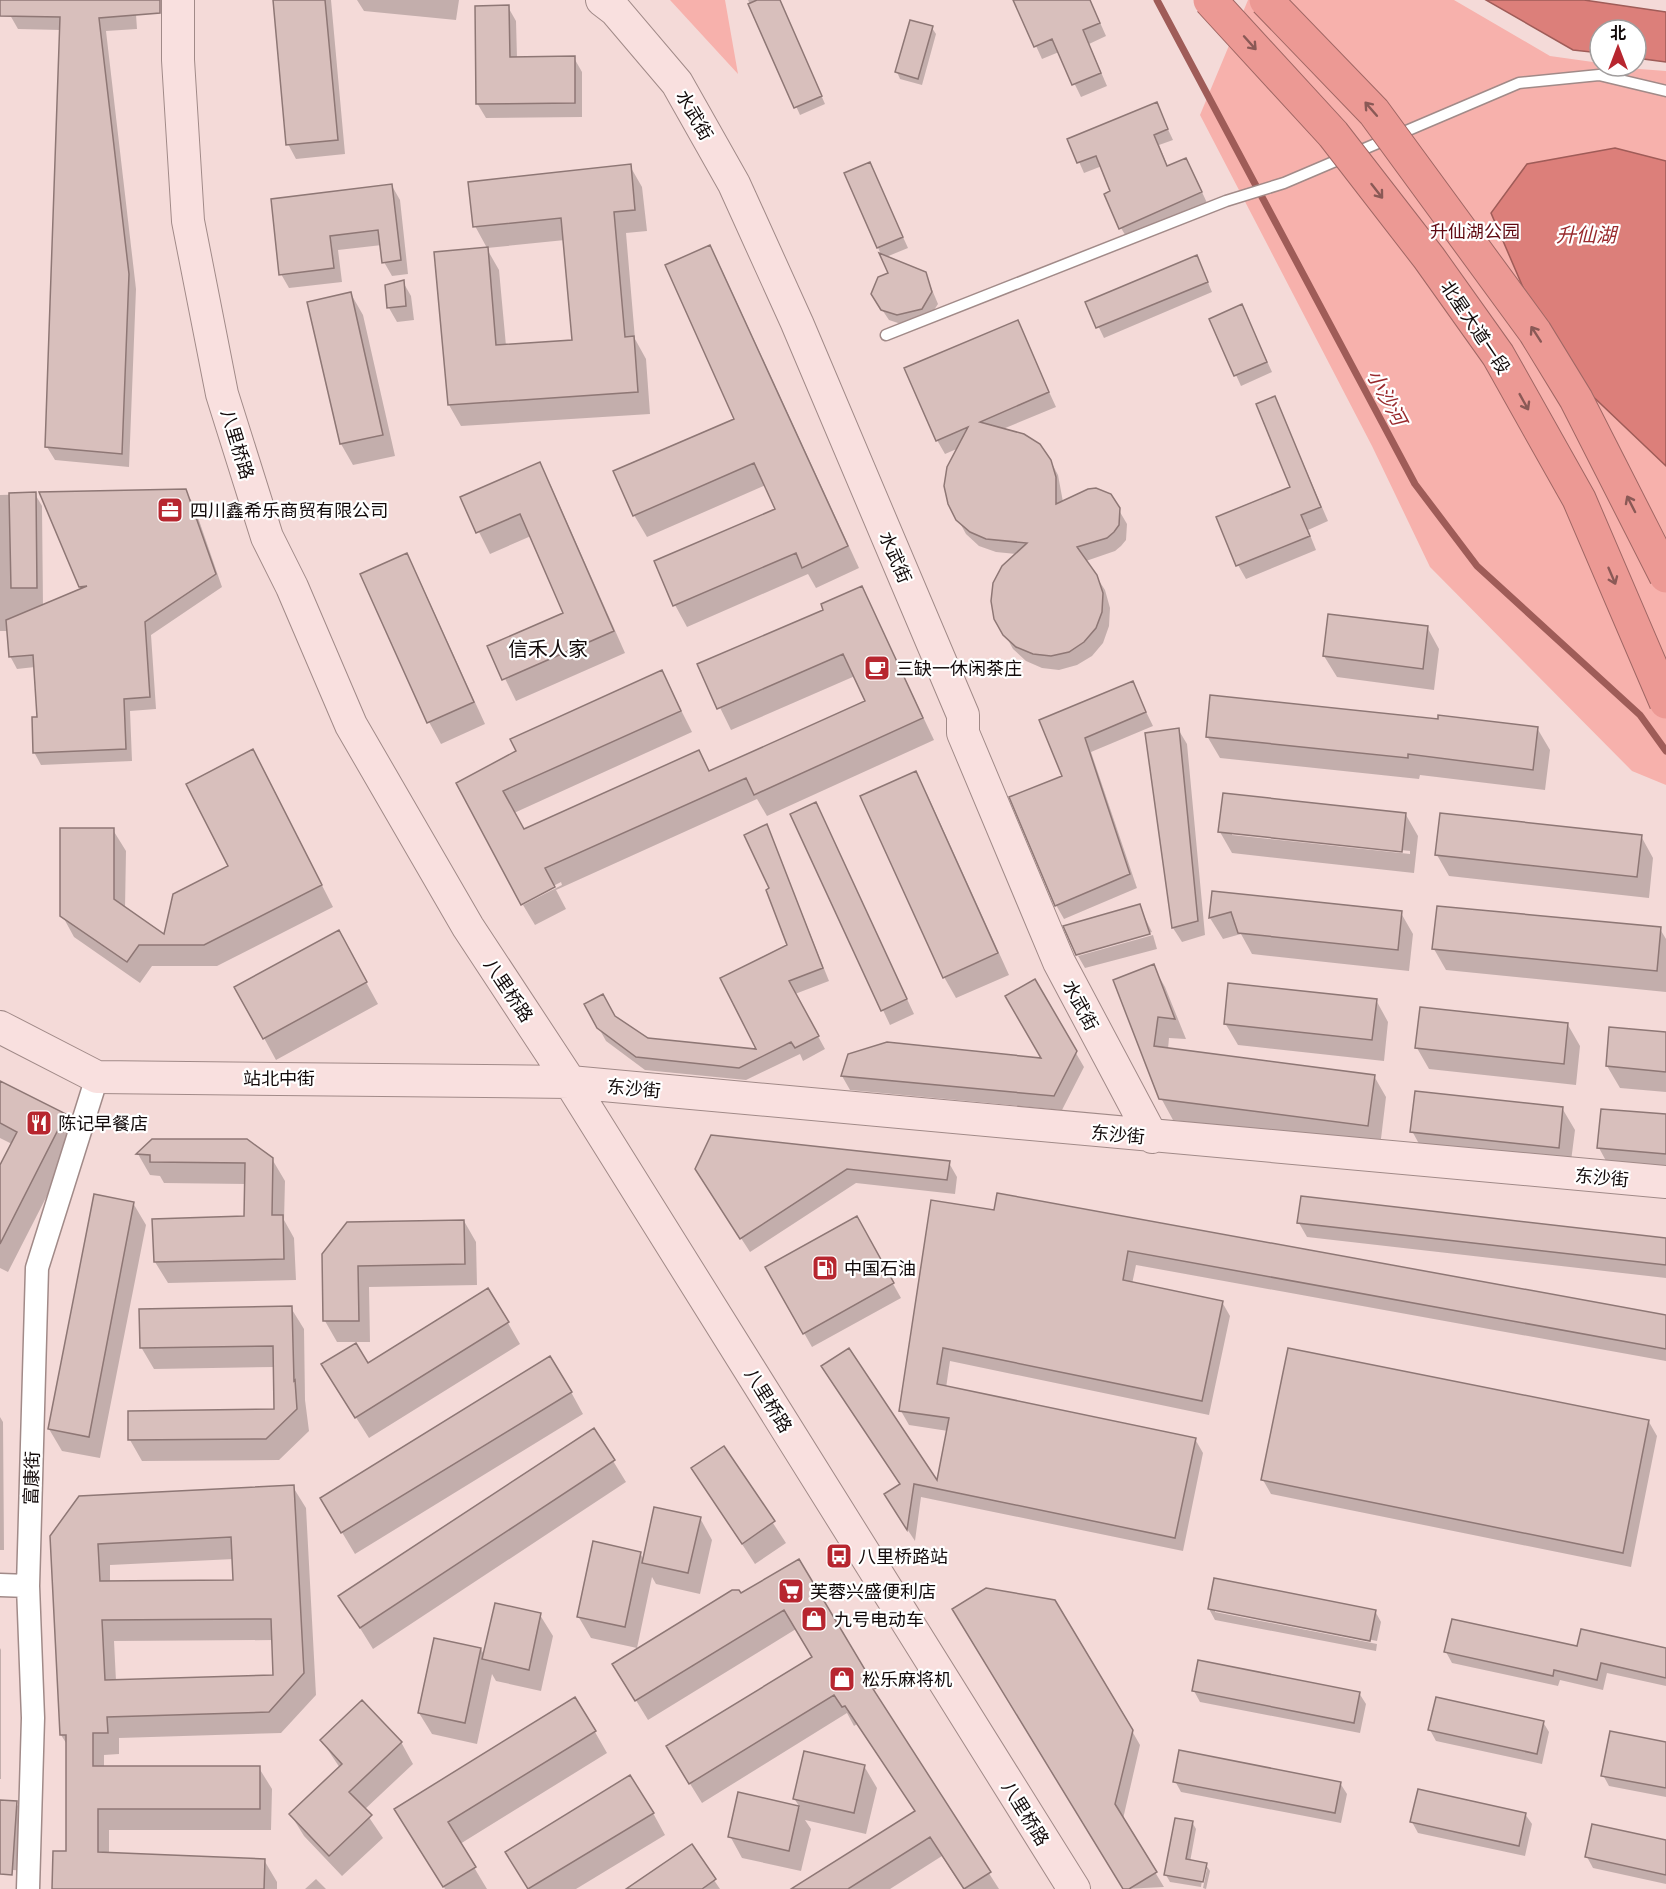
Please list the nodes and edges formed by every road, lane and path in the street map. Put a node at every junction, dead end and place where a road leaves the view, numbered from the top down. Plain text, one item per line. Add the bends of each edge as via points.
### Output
1 (178, 0) edge
2 (602, 0) edge
3 (1210, 0) edge
4 (1266, 0) edge
5 (1666, 91) edge
6 (886, 335) dead end
7 (1666, 576) edge
8 (1666, 702) edge
9 (0, 1027) edge
10 (97, 1077) junction
11 (570, 1082) junction
12 (1152, 1137) junction
13 (1666, 1182) edge
14 (0, 1585) edge
15 (28, 1586) junction
16 (28, 1889) edge
17 (1074, 1889) edge

1 - 11 street, 八里桥路 via 188,221 222,394 267,537 351,725 468,927
2 - 12 street, 水武街 via 677,83 735,184 963,715 963,733 1059,962
3 -> 8 highway, 北星大道一段, bridge via 1333,134 1498,355 1579,499
7 -> 4 highway, bridge via 1576,399 1535,332 1374,112
5 - 6 lane via 1599,75 1519,83 1284,183 1226,201
9 - 10 street, 站北中街
10 - 11 street, 站北中街
10 - 15 street, 富康街 via 37,1269
11 - 12 street, 东沙街
11 - 17 street, 八里桥路
12 - 13 street, 东沙街
14 - 15 street
15 - 16 street, 富康街 via 33,1718

